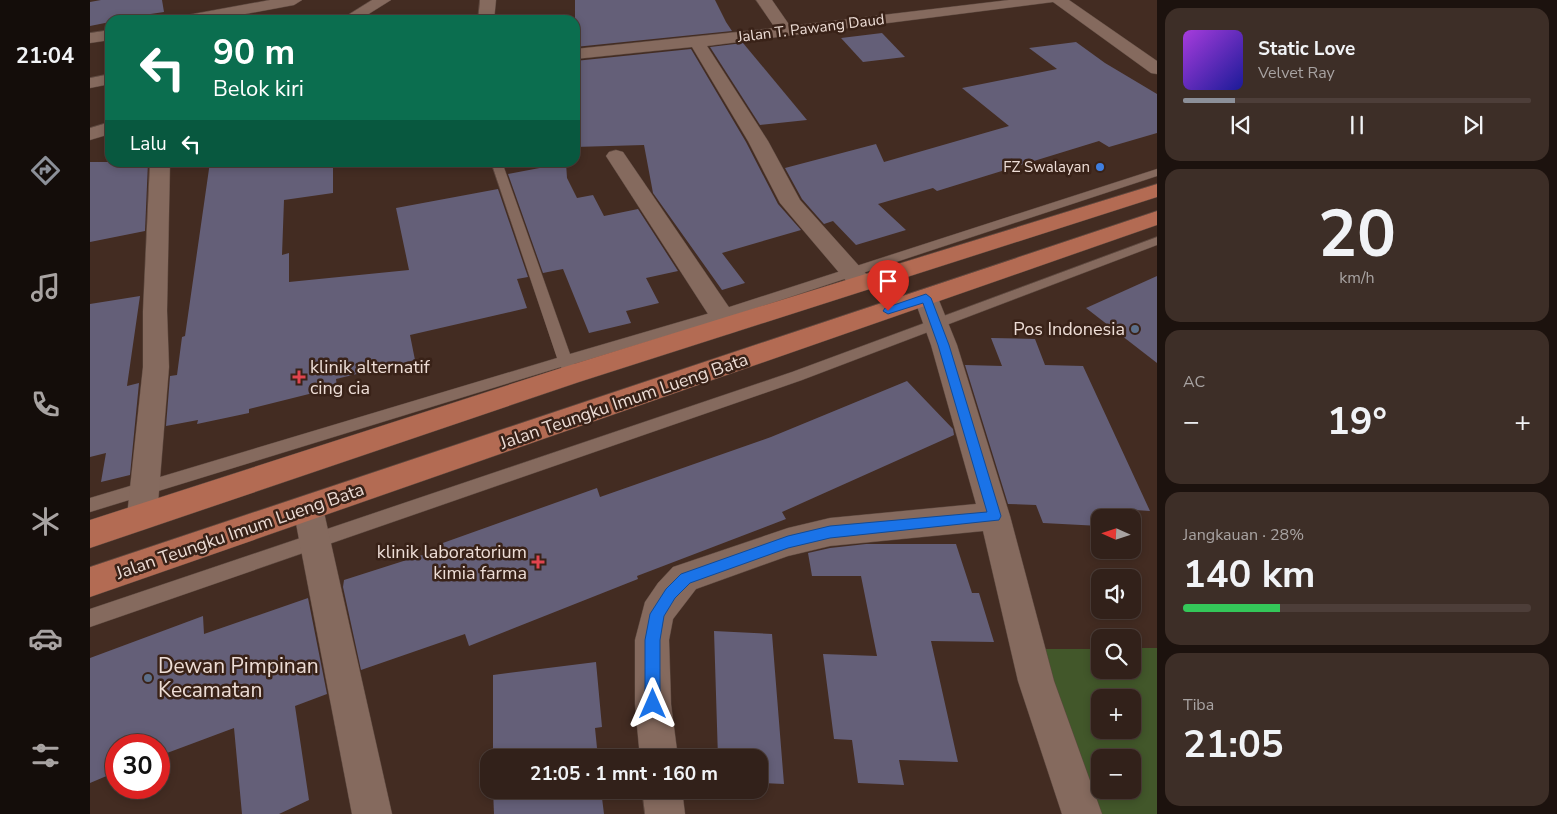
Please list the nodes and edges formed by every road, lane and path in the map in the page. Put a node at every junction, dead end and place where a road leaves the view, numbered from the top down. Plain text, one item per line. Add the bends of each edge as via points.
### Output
1 (294, 0) edge
2 (383, 0) edge
3 (488, 0) edge
4 (764, 0) edge
5 (1047, 0) edge
6 (1059, 0) edge
7 (975, 4) edge
8 (214, 15) edge
9 (357, 15) edge
10 (486, 15) edge
11 (786, 30) junction
12 (105, 36) edge
13 (90, 38) edge
14 (697, 42) junction
15 (580, 54) edge
16 (1157, 69) edge
17 (105, 80) edge
18 (90, 83) edge
19 (105, 130) edge
20 (90, 134) edge
21 (616, 156) dead end
22 (160, 167) edge
23 (498, 167) edge
24 (1157, 172) edge
25 (1157, 190) edge
26 (1157, 218) edge
27 (1157, 241) edge
28 (856, 278) junction
29 (931, 311) junction
30 (724, 320) junction
31 (568, 368) junction
32 (145, 486) junction
33 (90, 505) edge
34 (142, 516) junction
35 (995, 516) junction
36 (311, 524) junction
37 (90, 534) edge
38 (90, 582) edge
39 (90, 618) edge
40 (658, 749) edge
41 (663, 799) edge
42 (372, 814) edge
43 (665, 814) edge
44 (1082, 814) edge

1 - 8 street
2 - 9 street
3 - 10 street
4 - 11 street
5 - 7 street, Jalan T. Pawang Daud
6 - 16 street
7 - 11 street, Jalan T. Pawang Daud
11 - 14 street, Jalan T. Pawang Daud
12 - 13 street
14 - 15 street, Jalan T. Pawang Daud
14 - 28 street via 758,141 791,203
17 - 18 street
19 - 20 street
21 - 30 street
22 - 32 street via 156,367
23 - 31 lane
24 - 28 lane
25 - 28 highway
26 - 29 highway, Jalan Teungku Imum Lueng Bata
27 - 29 lane
28 - 30 highway
29 - 35 street
29 - 36 highway, Jalan Teungku Imum Lueng Bata
30 - 31 highway
31 - 32 lane via 407,406
31 - 34 highway
32 - 33 lane
32 - 34 street
34 - 37 highway
35 - 40 street via 830,532 788,542 685,578 657,614 652,640 653,704
35 - 44 street via 1036,681
36 - 38 highway, Jalan Teungku Imum Lueng Bata
36 - 39 lane
36 - 42 street
41 - 43 street

